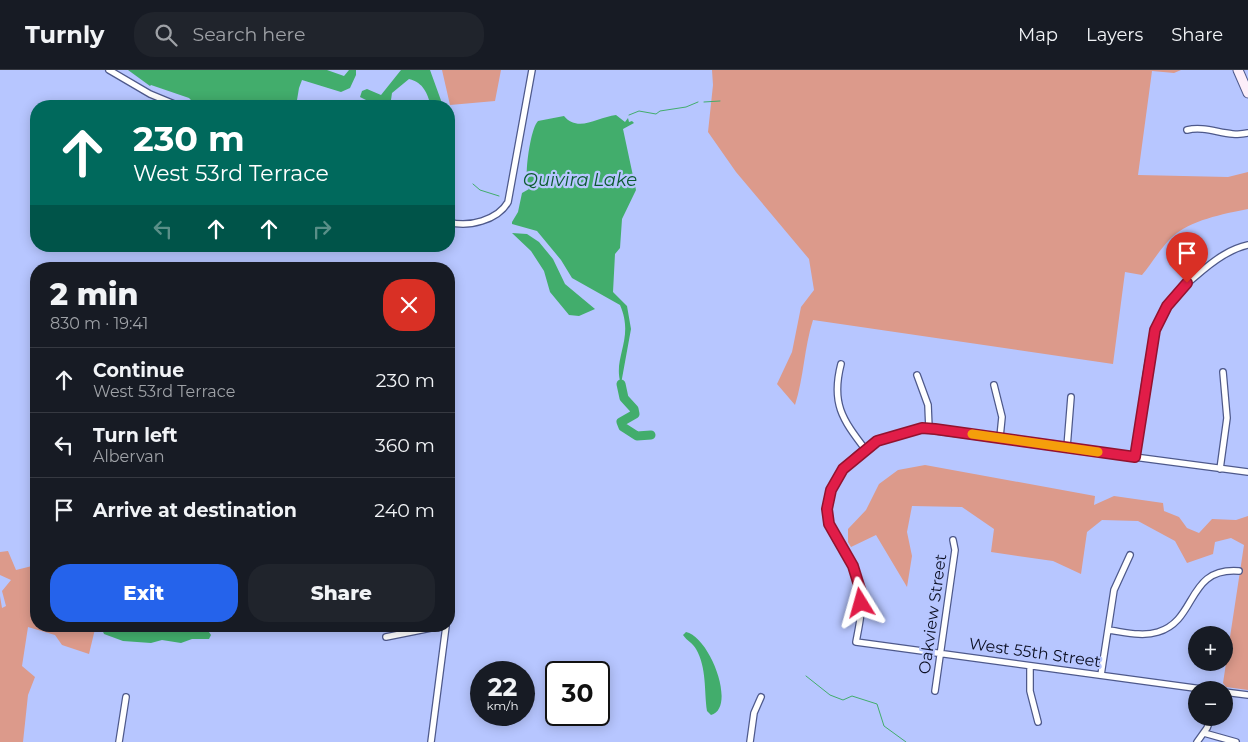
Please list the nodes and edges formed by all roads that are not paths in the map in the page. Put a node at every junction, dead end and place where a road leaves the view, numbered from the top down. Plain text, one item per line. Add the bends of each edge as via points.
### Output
1 (109, 70) edge
2 (532, 70) edge
3 (1238, 70) edge
4 (1248, 93) edge
5 (164, 100) edge
6 (1187, 130) dead end
7 (1248, 133) edge
8 (455, 223) edge
9 (1248, 245) edge
10 (841, 364) dead end
11 (1223, 372) dead end
12 (917, 375) dead end
13 (994, 385) dead end
14 (1071, 397) dead end
15 (929, 429) junction
16 (1000, 438) junction
17 (1067, 447) junction
18 (865, 449) junction
19 (1135, 457) junction
20 (1220, 469) junction
21 (1248, 472) edge
22 (954, 540) dead end
23 (1130, 555) dead end
24 (1239, 570) dead end
25 (1108, 630) junction
26 (411, 632) edge
27 (445, 632) edge
28 (386, 637) dead end
29 (941, 653) junction
30 (1030, 666) junction
31 (1101, 675) junction
32 (1188, 687) edge
33 (935, 691) dead end
34 (1233, 693) edge
35 (1248, 695) edge
36 (126, 697) dead end
37 (761, 697) dead end
38 (1038, 722) dead end
39 (1207, 726) edge
40 (1204, 733) junction
41 (119, 742) edge
42 (431, 742) edge
43 (750, 742) edge
44 (1197, 742) edge
45 (1236, 742) edge

1 - 5 street
2 - 8 street via 508,202 495,216
3 - 4 main road
6 - 7 street via 1202,128 1233,134
9 - 19 street via 1224,254 1210,265 1174,297 1164,311 1153,338
10 - 18 street via 836,383 837,400 842,416
11 - 20 street via 1226,418
12 - 15 street via 928,405
13 - 16 street via 1002,417
14 - 17 street
15 - 16 street
15 - 18 street via 899,433
16 - 17 street
17 - 19 street
18 - 29 street, West 55th Street via 843,469 831,490 827,509 829,524 853,566 861,592 856,642
19 - 20 street
20 - 21 street
22 - 29 street, Oakview Street
23 - 25 street via 1114,590
24 - 25 street via 1224,571 1204,580 1181,616 1165,629 1142,634
25 - 31 street
26 - 28 street
27 - 42 street
29 - 30 street, West 55th Street
29 - 33 street, Oakview Street
30 - 31 street, West 55th Street
30 - 38 street via 1030,691
31 - 32 street, West 55th Street
34 - 35 street
36 - 41 street
37 - 43 street via 754,713
39 - 40 street
40 - 44 street
40 - 45 street

